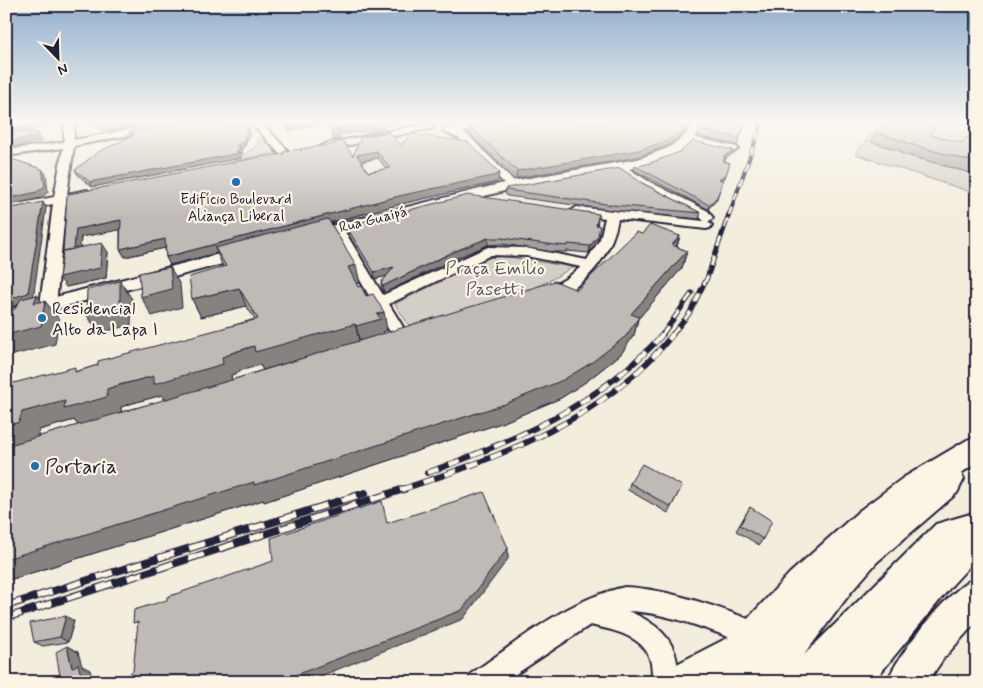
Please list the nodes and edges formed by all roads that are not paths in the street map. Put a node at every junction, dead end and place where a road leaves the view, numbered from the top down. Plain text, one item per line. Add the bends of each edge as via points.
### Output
1 (67, 154) edge
2 (483, 154) edge
3 (665, 154) edge
4 (621, 167) junction
5 (512, 185) junction
6 (99, 192) edge
7 (468, 196) junction
8 (60, 199) junction
9 (505, 201) edge
10 (564, 209) edge
11 (6, 210) edge
12 (612, 216) junction
13 (706, 222) joint
14 (336, 228) junction
15 (289, 241) edge
16 (261, 248) edge
17 (591, 265) junction
18 (380, 302) junction
19 (530, 302) edge
20 (48, 305) junction
21 (6, 316) edge
22 (422, 334) edge
23 (403, 340) junction
24 (384, 346) edge
25 (968, 453) edge
26 (977, 527) edge
27 (977, 535) edge
28 (977, 594) edge
29 (588, 612) junction
30 (751, 642) junction
31 (930, 646) junction
32 (481, 682) edge
33 (664, 682) edge
34 (682, 682) edge
35 (719, 682) edge
36 (760, 682) edge
37 (804, 682) edge
38 (848, 682) edge
39 (891, 682) edge
40 (906, 682) edge

1 - 8 street
2 - 5 street
3 - 4 main road, Rua Guaipá
4 - 5 main road, Rua Guaipá
4 - 13 street via 704,214
5 - 7 main road, Rua Guaipá
6 - 8 street
7 - 9 street
7 - 14 main road, Rua Guaipá
8 - 11 street
8 - 20 street
10 - 12 street
12 - 13 street
12 - 17 street via 604,246
14 - 15 main road, Rua Guaipá
14 - 18 street
16 - 20 main road
17 - 18 street via 501,249 488,251
17 - 19 street via 577,279
18 - 23 street
20 - 21 main road
22 - 23 street
23 - 24 street
25 - 30 highway via 895,501 866,525 829,559
25 - 36 highway via 946,484 858,558
26 - 37 highway via 947,535
27 - 38 highway via 941,572
28 - 31 highway
29 - 30 street via 612,600 646,600
29 - 32 street
29 - 33 street via 626,621 645,631 665,662
30 - 34 highway
30 - 35 highway
31 - 39 highway
31 - 40 highway

